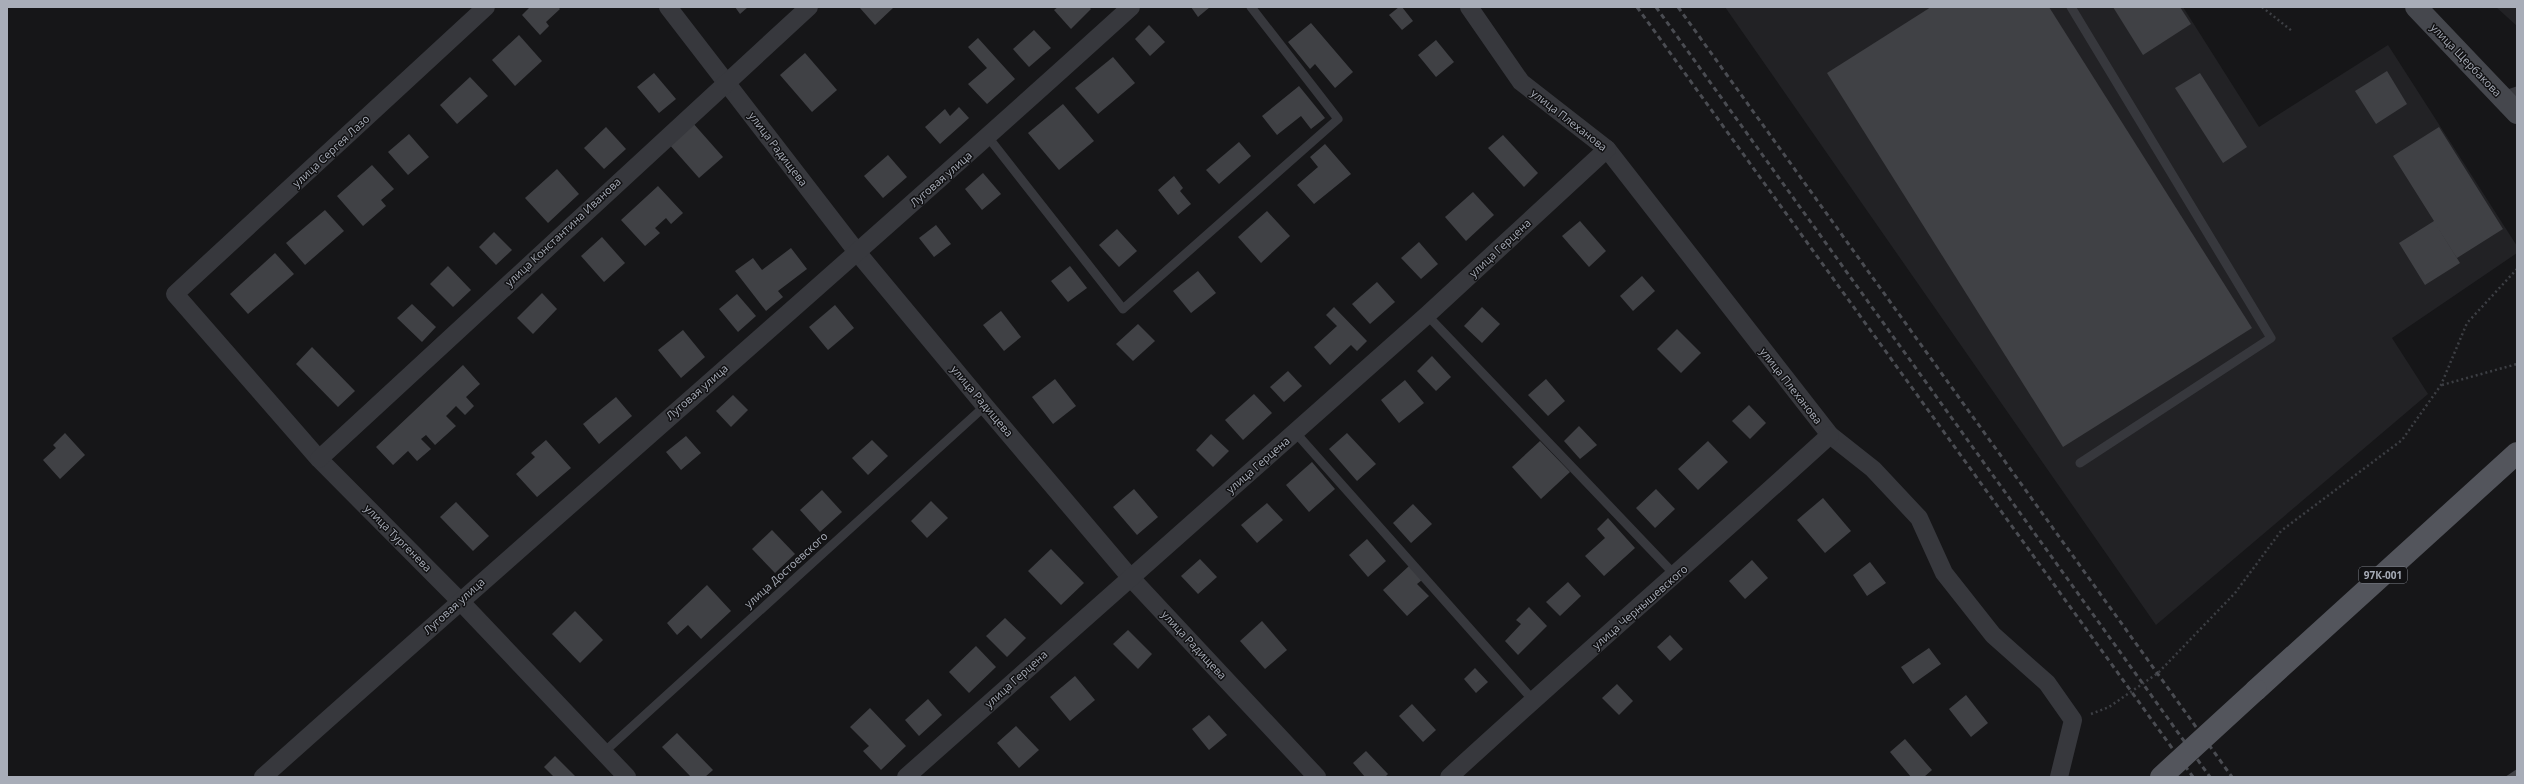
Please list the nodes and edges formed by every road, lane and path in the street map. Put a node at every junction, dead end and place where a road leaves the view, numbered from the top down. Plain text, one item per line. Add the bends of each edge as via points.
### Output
1 (486, 7) edge
2 (668, 7) edge
3 (809, 7) edge
4 (1131, 7) edge
5 (1251, 7) edge
6 (1469, 7) edge
7 (2071, 7) edge
8 (2262, 7) edge
9 (2416, 7) edge
10 (2292, 31) dead end
11 (726, 81) junction
12 (2509, 93) edge
13 (2517, 112) edge
14 (988, 137) junction
15 (1607, 149) junction
16 (857, 252) junction
17 (2517, 269) edge
18 (175, 294) joint
19 (1427, 315) junction
20 (2517, 364) edge
21 (2441, 385) junction
22 (985, 406) junction
23 (1295, 432) junction
24 (1830, 435) junction
25 (2514, 454) edge
26 (319, 459) junction
27 (2080, 463) dead end
28 (1676, 576) junction
29 (1130, 577) junction
30 (460, 601) junction
31 (1533, 700) junction
32 (2074, 720) junction
33 (603, 753) junction
34 (263, 777) edge
35 (627, 777) edge
36 (906, 777) edge
37 (1317, 777) edge
38 (1449, 777) edge
39 (2059, 777) edge
40 (2161, 777) edge

1 - 18 street, улица Сергея Лазо
2 - 11 street, улица Радищева
3 - 11 street, улица Константина Иванова
4 - 14 street, Луговая улица
5 - 14 lane via 1338,119 1123,308
6 - 15 street, улица Плеханова via 1521,82
7 - 27 lane via 2271,338
8 - 10 path
9 - 12 main road, улица Щербакова
11 - 16 street, улица Радищева
11 - 26 street, улица Константина Иванова
12 - 13 main road, улица Щербакова
14 - 16 street, Луговая улица
15 - 19 street, улица Герцена
15 - 24 street, улица Плеханова
16 - 22 street, улица Радищева
16 - 30 street, Луговая улица
17 - 21 path via 2467,323
18 - 26 street, улица Тургенева
19 - 23 street, улица Герцена
19 - 28 lane
20 - 21 path
21 - 32 path via 2402,440 2281,531 2235,594 2158,673 2109,707
22 - 29 street, улица Радищева
22 - 33 lane, улица Достоевского
23 - 29 street, улица Герцена
23 - 31 lane
24 - 28 street, улица Чернышевского
24 - 32 street, улица Плеханова via 1873,468 1919,518 1944,573 1993,635 2047,683
25 - 40 main road, 97К-001, bridge
26 - 30 street, улица Тургенева
28 - 31 street, улица Чернышевского
29 - 36 street, улица Герцена
29 - 37 street, улица Радищева
30 - 33 street, улица Тургенева
30 - 34 street, Луговая улица
31 - 38 street, улица Чернышевского
32 - 39 street
33 - 35 street, улица Тургенева

